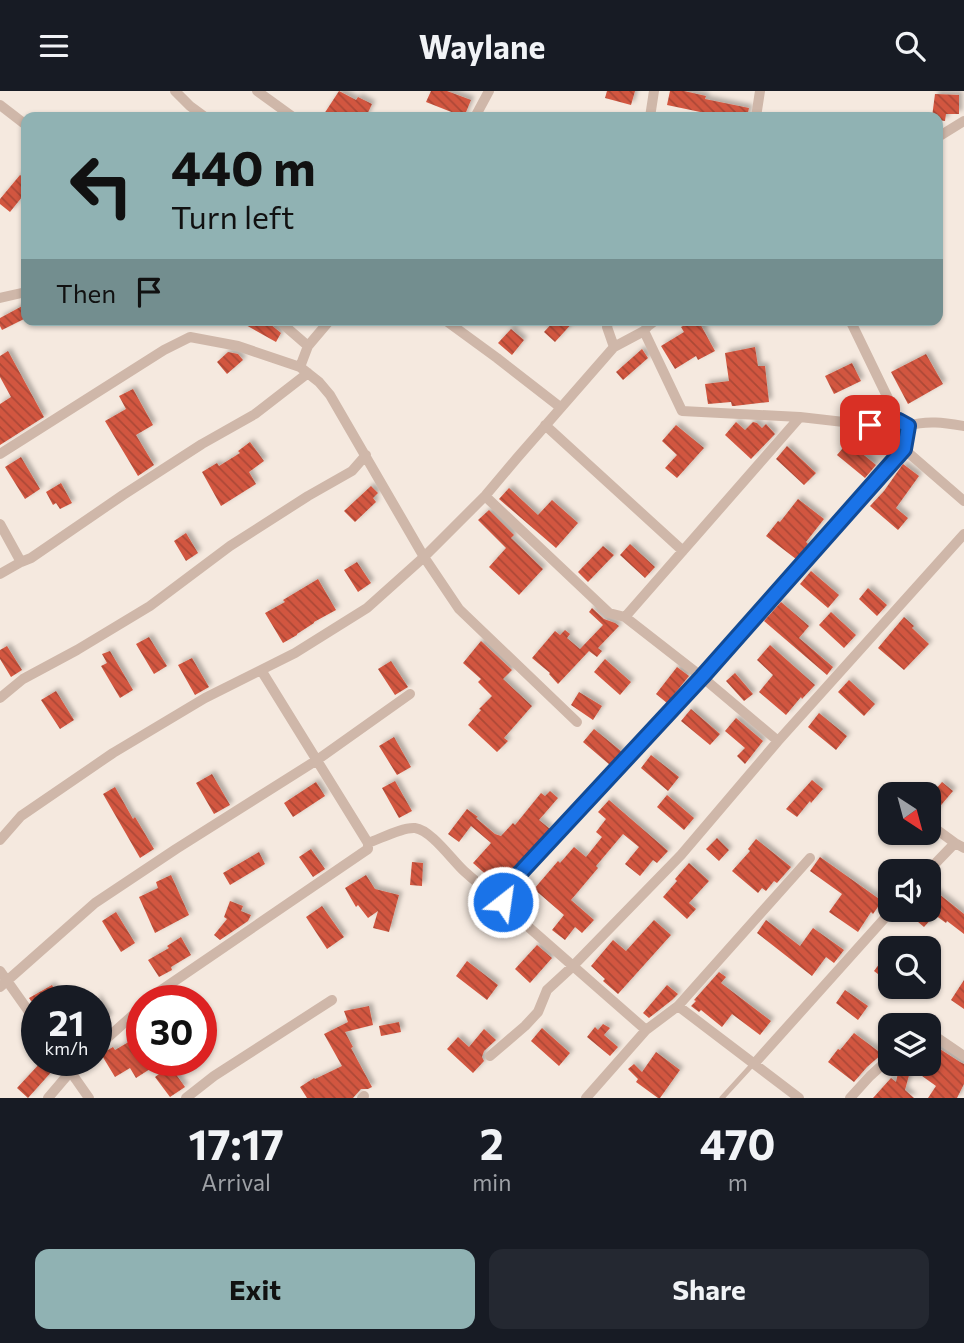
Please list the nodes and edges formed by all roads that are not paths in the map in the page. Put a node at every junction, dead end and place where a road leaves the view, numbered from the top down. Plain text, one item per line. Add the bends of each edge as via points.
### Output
1 (175, 91) edge
2 (257, 91) edge
3 (489, 91) edge
4 (654, 91) edge
5 (760, 91) edge
6 (0, 105) edge
7 (190, 106) junction
8 (186, 112) edge
9 (198, 112) edge
10 (286, 112) edge
11 (478, 112) edge
12 (651, 112) edge
13 (757, 112) edge
14 (21, 121) edge
15 (964, 121) edge
16 (943, 134) edge
17 (21, 293) edge
18 (0, 298) edge
19 (285, 326) edge
20 (325, 326) edge
21 (453, 326) edge
22 (606, 326) edge
23 (648, 326) edge
24 (853, 326) edge
25 (644, 331) junction
26 (308, 346) junction
27 (614, 347) junction
28 (304, 370) junction
29 (560, 407) junction
30 (800, 417) junction
31 (903, 423) junction
32 (545, 425) junction
33 (964, 426) edge
34 (904, 449) junction
35 (0, 454) edge
36 (366, 455) junction
37 (485, 496) junction
38 (964, 501) edge
39 (0, 524) edge
40 (964, 534) edge
41 (683, 551) junction
42 (425, 557) junction
43 (21, 562) junction
44 (0, 574) edge
45 (625, 617) junction
46 (261, 670) junction
47 (702, 677) junction
48 (410, 694) dead end
49 (0, 698) edge
50 (577, 722) dead end
51 (778, 741) junction
52 (317, 760) junction
53 (942, 833) edge
54 (0, 840) edge
55 (368, 843) junction
56 (959, 845) edge
57 (810, 858) dead end
58 (941, 860) edge
59 (503, 902) junction
60 (881, 922) edge
61 (572, 967) junction
62 (2, 980) edge
63 (169, 985) edge
64 (332, 1000) dead end
65 (21, 1003) edge
66 (678, 1006) junction
67 (126, 1021) edge
68 (646, 1030) junction
69 (112, 1034) edge
70 (941, 1040) edge
71 (964, 1055) edge
72 (490, 1056) dead end
73 (754, 1063) junction
74 (878, 1069) edge
75 (67, 1076) edge
76 (74, 1076) edge
77 (48, 1098) edge
78 (89, 1098) edge
79 (186, 1098) edge
80 (586, 1098) edge
81 (722, 1098) edge
82 (799, 1098) edge
83 (850, 1098) edge

1 - 7 street
2 - 10 street
3 - 11 street
4 - 12 street
5 - 13 street
6 - 14 street
7 - 8 street
7 - 9 street
15 - 16 street
17 - 18 street
19 - 26 street
20 - 26 street
21 - 29 street
22 - 27 street
23 - 25 street
24 - 31 street
25 - 27 street
25 - 30 street via 682,411
26 - 28 street
27 - 29 street
28 - 35 street via 238,346 190,337
28 - 36 street via 330,395
28 - 43 street via 255,414 201,444
29 - 32 street
30 - 31 street via 870,425
30 - 41 street
31 - 33 street
31 - 34 street
32 - 37 street
32 - 41 street
34 - 38 street
34 - 47 street
36 - 42 street
36 - 49 street via 352,471 230,546 150,606 23,679
37 - 42 street
37 - 45 street via 609,613
39 - 43 street
40 - 51 street
41 - 45 street
42 - 46 street via 367,608
42 - 50 street via 459,609
43 - 44 street
45 - 47 street
46 - 52 street
46 - 54 street via 113,753 22,816
47 - 51 street
47 - 59 street via 508,886
48 - 52 street
51 - 61 street via 681,855
52 - 55 street
52 - 62 street via 95,902
53 - 56 street
55 - 59 street via 418,828
55 - 63 street via 368,849
56 - 58 street
57 - 66 street
59 - 61 street
60 - 73 street
61 - 68 street
61 - 72 street via 547,990 525,1026
62 - 65 street
64 - 79 street
66 - 68 street
66 - 73 street
67 - 69 street
68 - 80 street
70 - 71 street
73 - 81 lane
73 - 82 street
74 - 83 street
75 - 77 street
76 - 78 street

